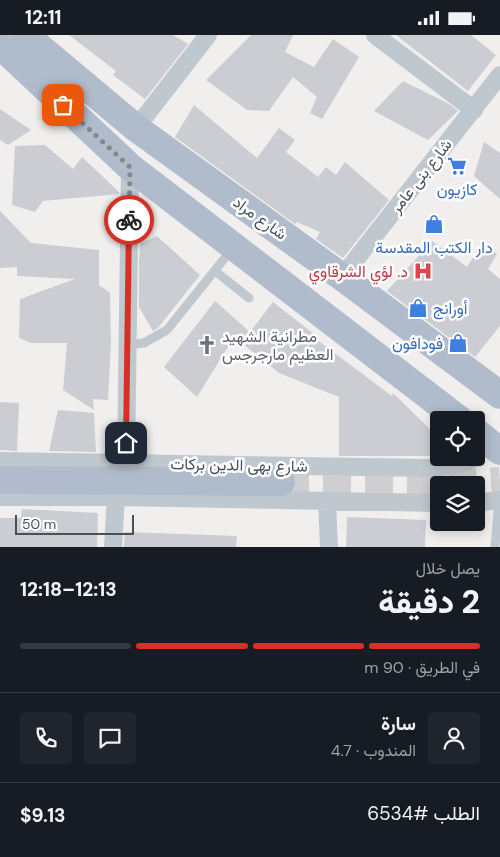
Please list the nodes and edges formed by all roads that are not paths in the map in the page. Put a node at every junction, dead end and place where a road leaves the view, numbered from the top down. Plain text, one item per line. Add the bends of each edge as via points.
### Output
1 (25, 35) edge
2 (208, 35) edge
3 (375, 35) edge
4 (0, 45) edge
5 (500, 75) edge
6 (474, 110) junction
7 (136, 128) junction
8 (130, 167) junction
9 (234, 247) junction
10 (215, 271) junction
11 (342, 277) junction
12 (249, 299) dead end
13 (127, 345) junction
14 (500, 395) edge
15 (448, 411) edge
16 (488, 448) edge
17 (0, 461) edge
18 (126, 463) junction
19 (58, 472) junction
20 (0, 480) edge
21 (281, 482) tunnel mouth
22 (0, 497) edge
23 (116, 497) junction
24 (499, 500) edge
25 (326, 501) junction
26 (485, 502) edge
27 (430, 503) edge
28 (113, 547) edge
29 (329, 547) edge
30 (495, 547) edge

1 - 7 main road, شارع مراد
2 - 7 street
3 - 6 street
4 - 8 main road
5 - 6 street, شارع بنى عامر
6 - 11 street, شارع بنى عامر
7 - 11 main road, شارع مراد
8 - 9 main road
8 - 13 street
9 - 10 lane
9 - 15 main road
10 - 12 lane
10 - 13 lane via 166,330 144,343
11 - 14 main road, شارع مراد
13 - 18 street
16 - 18 street, شارع بهى الدين بركات via 469,462 429,468
17 - 19 street, شارع بهى الدين بركات
18 - 19 street, شارع بهى الدين بركات
19 - 20 main road, شارع بهى الدين بركات
19 - 21 main road, شارع بهى الدين بركات
22 - 23 street
23 - 25 street
23 - 28 street
24 - 26 street
24 - 30 lane
25 - 27 street
25 - 29 street

